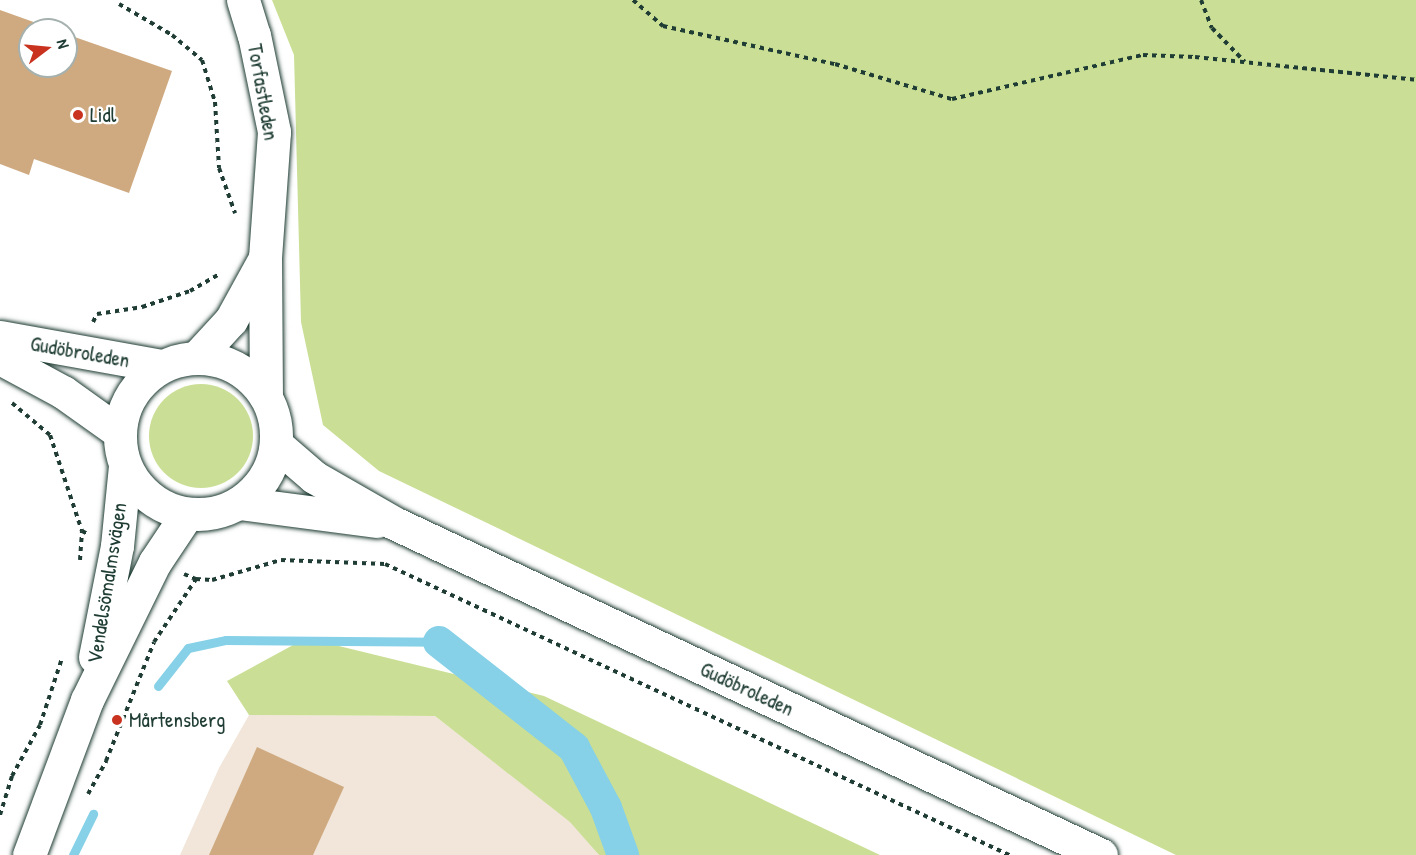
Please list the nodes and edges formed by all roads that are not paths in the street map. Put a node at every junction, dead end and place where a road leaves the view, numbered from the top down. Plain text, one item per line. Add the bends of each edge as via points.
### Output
1 (243, 0) edge
2 (265, 257) junction
3 (0, 337) edge
4 (197, 357) junction
5 (0, 358) edge
6 (161, 366) junction
7 (266, 396) junction
8 (119, 432) junction
9 (277, 445) junction
10 (125, 466) junction
11 (240, 503) junction
12 (187, 514) junction
13 (394, 523) junction
14 (87, 700) junction
15 (29, 855) edge
16 (1101, 855) edge

1 - 2 main road, Torfastleden via 274,132
2 - 4 main road, Torfastleden via 231,320
2 - 7 main road, Torfastleden
3 - 6 main road, Gudöbroleden
4 - 6 main road
4 - 7 main road via 214,358 250,376
5 - 8 main road, Gudöbroleden via 63,392
6 - 8 main road via 138,384 126,404
7 - 9 main road via 277,431
8 - 10 main road
9 - 11 main road via 273,468
9 - 13 main road, Gudöbroleden via 314,477
10 - 12 main road via 142,491 165,508
10 - 14 main road, Vendelsömalmsvägen via 117,546
11 - 12 main road via 214,513
11 - 13 main road, Gudöbroleden
12 - 14 main road, Vendelsömalmsvägen via 155,562
13 - 16 main road, Gudöbroleden
14 - 15 main road, Vendelsömalmsvägen

